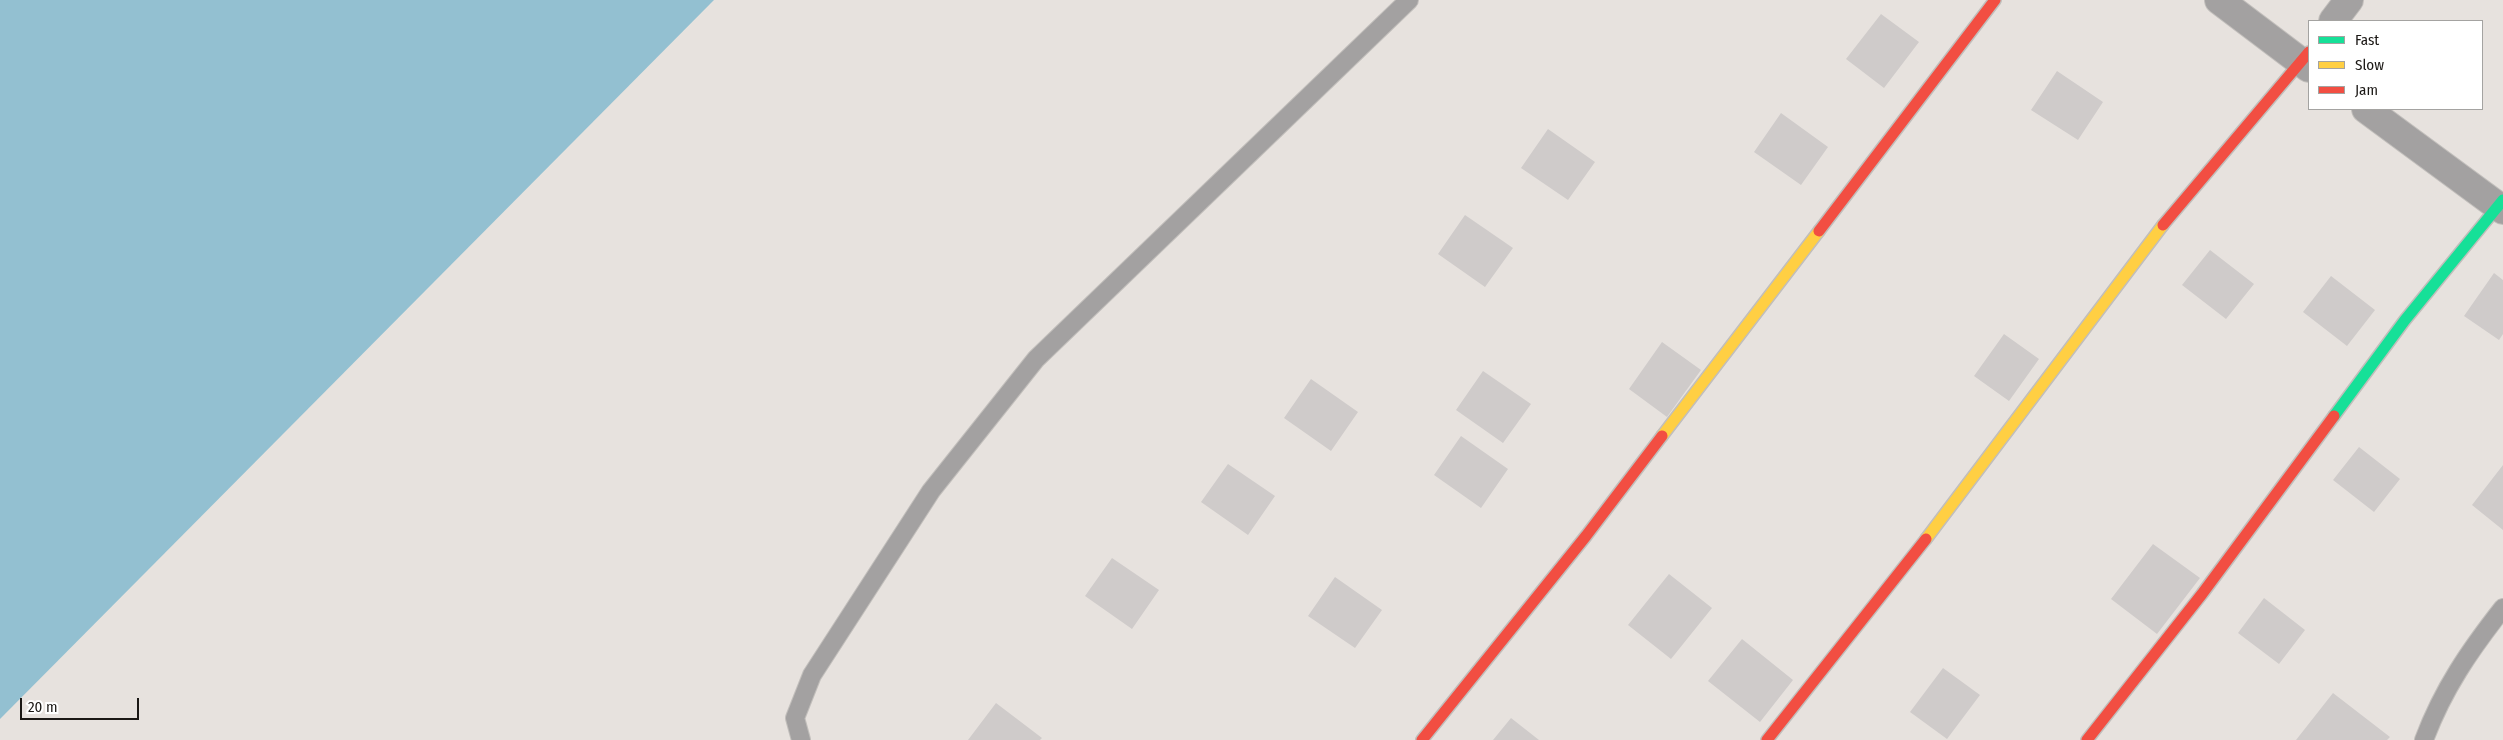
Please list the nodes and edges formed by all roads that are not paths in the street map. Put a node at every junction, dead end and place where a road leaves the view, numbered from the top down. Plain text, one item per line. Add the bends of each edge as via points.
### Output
1 (1409, 0) edge
2 (1994, 0) edge
3 (2219, 0) edge
4 (2349, 0) edge
5 (2334, 20) edge
6 (2307, 60) edge
7 (2367, 110) edge
8 (2501, 205) edge
9 (2503, 608) edge
10 (801, 740) edge
11 (1422, 740) edge
12 (1767, 740) edge
13 (2087, 740) edge
14 (2424, 740) edge

1 - 10 lane via 1036,359 931,491 812,675 795,718
2 - 11 street via 1586,536
3 - 6 street
4 - 5 street
6 - 12 street via 2150,241 1889,589
7 - 8 street
8 - 13 street via 2405,320 2208,586
9 - 14 lane via 2444,691

